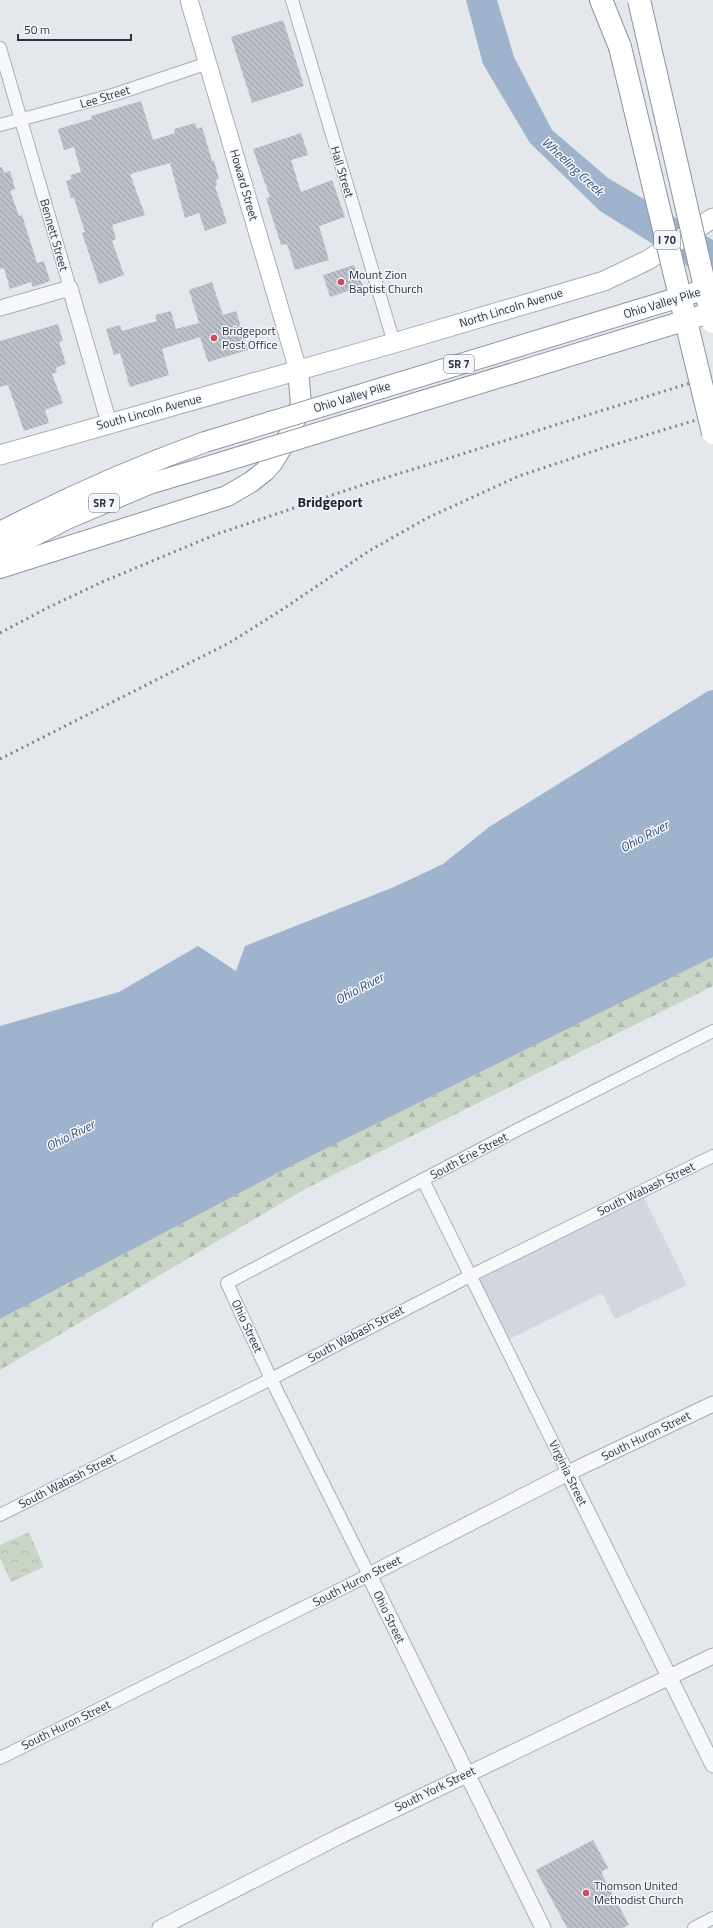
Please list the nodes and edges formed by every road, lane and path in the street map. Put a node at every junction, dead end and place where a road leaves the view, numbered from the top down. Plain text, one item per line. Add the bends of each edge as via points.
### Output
1 (189, 0) edge
2 (292, 0) edge
3 (601, 0) edge
4 (613, 0) edge
5 (639, 0) edge
6 (620, 47) junction
7 (0, 48) edge
8 (208, 63) junction
9 (20, 120) junction
10 (0, 125) edge
11 (713, 218) edge
12 (713, 287) edge
13 (70, 288) junction
14 (0, 308) edge
15 (713, 312) edge
16 (713, 322) edge
17 (394, 343) junction
18 (298, 370) junction
19 (109, 423) junction
20 (713, 433) edge
21 (0, 454) edge
22 (0, 532) edge
23 (0, 553) edge
24 (0, 568) edge
25 (713, 1031) edge
26 (713, 1156) edge
27 (423, 1180) junction
28 (470, 1276) junction
29 (227, 1283) joint
30 (271, 1379) junction
31 (713, 1404) edge
32 (568, 1473) junction
33 (0, 1515) edge
34 (369, 1576) junction
35 (713, 1656) edge
36 (670, 1678) junction
37 (0, 1758) edge
38 (713, 1765) edge
39 (466, 1774) junction
40 (713, 1918) edge
41 (160, 1928) edge
42 (543, 1928) edge
43 (694, 1928) edge

1 - 8 main road, Howard Street
2 - 17 street, Hall Street
3 - 6 highway
4 - 6 highway, I 70
5 - 16 highway, I 70, bridge
6 - 20 highway, I 70, bridge
7 - 9 street, Bennett Street
8 - 9 street, Lee Street via 116,94
8 - 18 main road, Howard Street
9 - 10 street, Lee Street
9 - 13 street, Bennett Street
11 - 17 main road, North Lincoln Avenue, bridge via 633,268 604,281
12 - 22 highway, Ohio Valley Pike / SR 7, bridge via 205,442 62,500
13 - 14 street
13 - 19 street, Bennett Street
15 - 23 highway, Ohio Valley Pike / SR 7, bridge via 149,484 67,519
17 - 18 main road, North Lincoln Avenue
18 - 19 main road, South Lincoln Avenue
18 - 24 highway via 300,404 289,435 273,462 251,482 227,496
19 - 21 main road, South Lincoln Avenue
25 - 27 street, South Erie Street
26 - 28 street, South Wabash Street
27 - 28 street, Virginia Street
27 - 29 street, South Erie Street
28 - 30 street, South Wabash Street
28 - 32 street, Virginia Street
29 - 30 street, Ohio Street
30 - 33 street, South Wabash Street
30 - 34 street, Ohio Street
31 - 32 street, South Huron Street
32 - 34 street, South Huron Street
32 - 36 street, Virginia Street
34 - 37 street, South Huron Street
34 - 39 street, Ohio Street
35 - 36 street, South York Street
36 - 38 street, Virginia Street
36 - 39 street, South York Street
39 - 41 street, South York Street
39 - 42 street, Ohio Street
40 - 43 street

